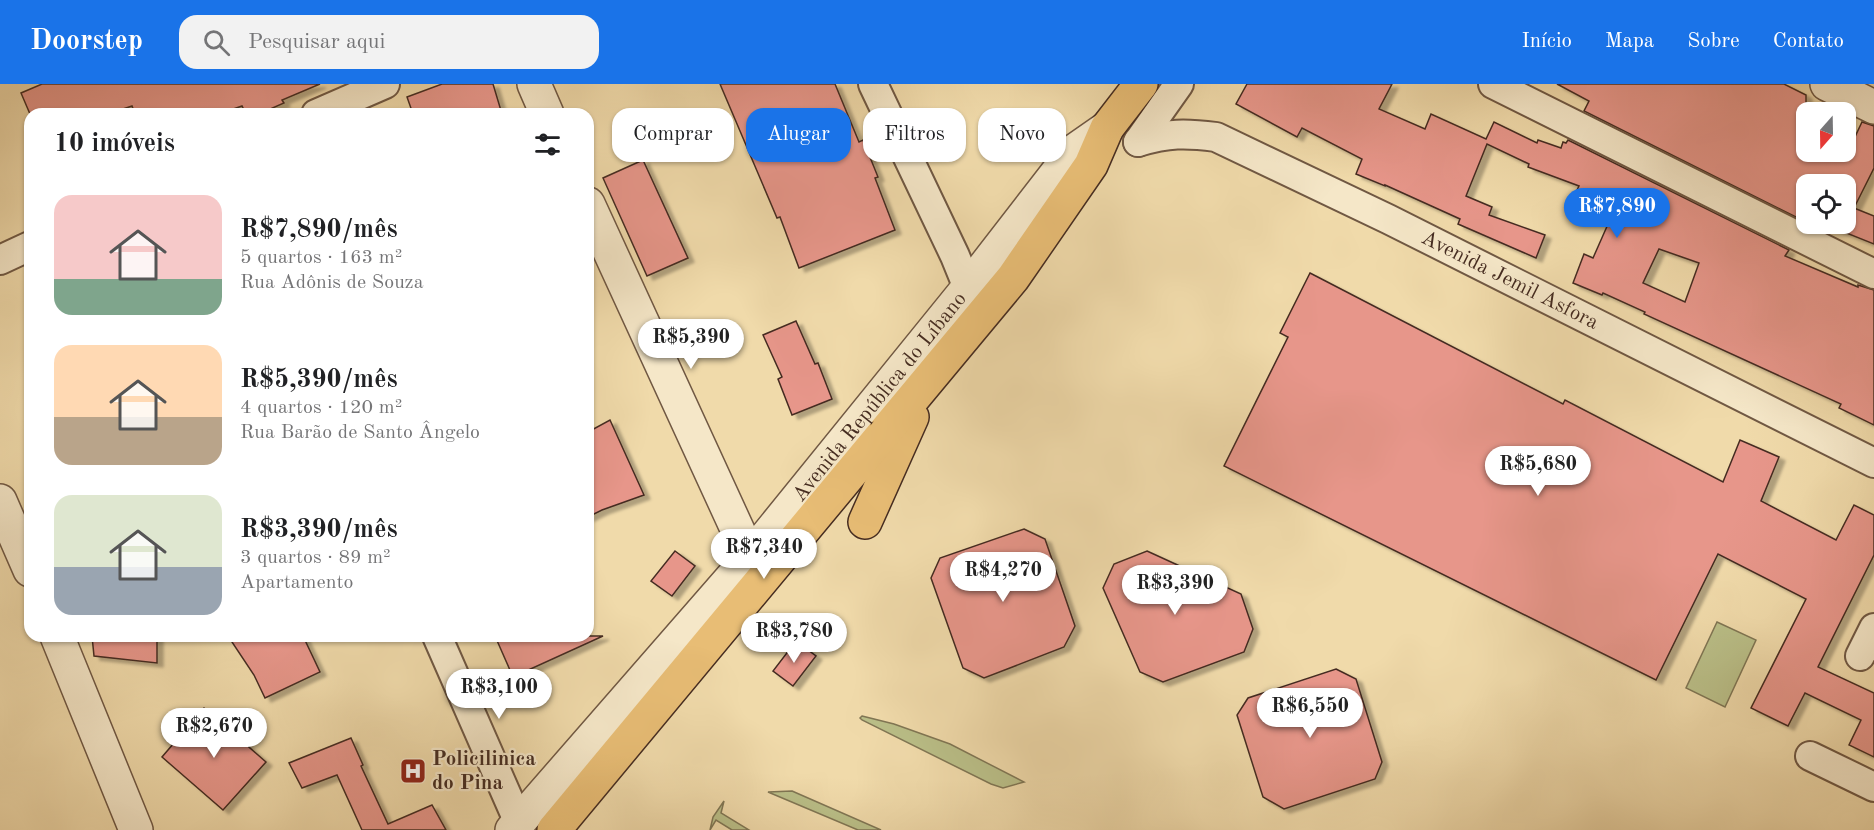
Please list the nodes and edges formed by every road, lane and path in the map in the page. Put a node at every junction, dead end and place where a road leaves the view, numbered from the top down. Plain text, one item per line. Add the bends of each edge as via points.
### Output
1 (385, 84) edge
2 (534, 84) edge
3 (873, 84) edge
4 (1179, 84) edge
5 (1494, 84) edge
6 (1827, 84) edge
7 (1124, 107) edge
8 (1874, 107) edge
9 (330, 108) edge
10 (544, 108) edge
11 (594, 217) edge
12 (24, 249) edge
13 (0, 260) edge
14 (1874, 274) edge
15 (968, 288) junction
16 (929, 379) junction
17 (1874, 463) edge
18 (0, 501) edge
19 (864, 522) dead end
20 (750, 557) junction
21 (17, 558) edge
22 (1874, 628) edge
23 (59, 642) edge
24 (439, 642) edge
25 (1860, 656) dead end
26 (1810, 756) dead end
27 (1874, 787) edge
28 (516, 827) edge
29 (136, 830) edge
30 (554, 830) edge

1 - 9 street
2 - 10 street
3 - 15 street
4 - 17 street, Avenida Jemil Asfora via 1138,142 1186,133 1216,137
5 - 14 street
6 - 8 street
7 - 15 street, Avenida República do Líbano via 1074,151
7 - 16 main road, Avenida República do Líbano via 1091,165 1013,278
11 - 20 street
12 - 13 street
15 - 20 street, Avenida República do Líbano
16 - 19 main road
16 - 30 main road, Avenida República do Líbano
18 - 21 street
20 - 28 street, Avenida República do Líbano
22 - 25 street
23 - 29 street
24 - 28 street
26 - 27 street

